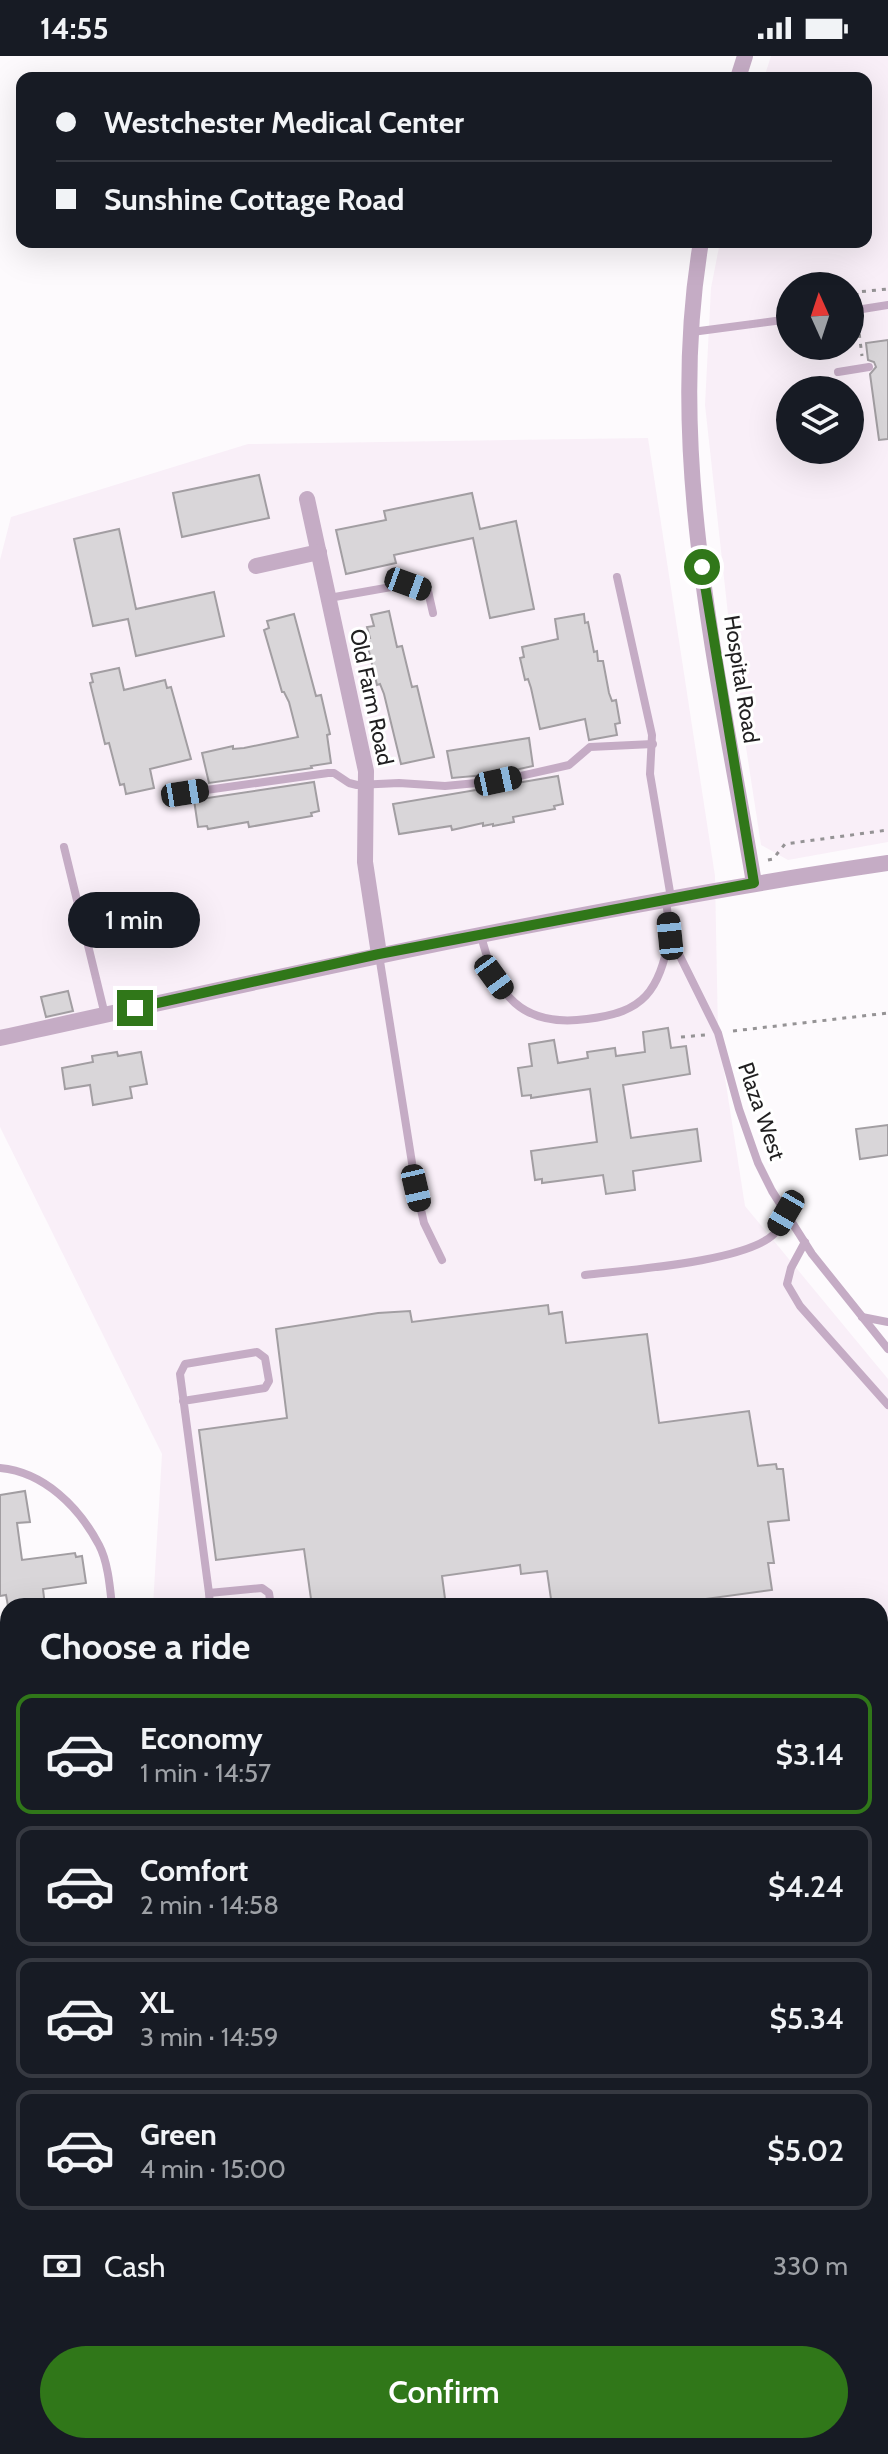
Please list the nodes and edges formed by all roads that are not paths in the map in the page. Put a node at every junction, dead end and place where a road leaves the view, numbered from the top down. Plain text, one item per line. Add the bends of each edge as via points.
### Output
1 (700, 248) edge
2 (888, 305) edge
3 (864, 309) edge
4 (776, 321) edge
5 (691, 332) junction
6 (869, 367) dead end
7 (838, 372) dead end
8 (307, 499) dead end
9 (319, 552) junction
10 (256, 566) dead end
11 (617, 577) dead end
12 (329, 598) junction
13 (433, 613) dead end
14 (653, 744) junction
15 (366, 784) junction
16 (185, 793) dead end
17 (64, 847) dead end
18 (888, 863) edge
19 (752, 874) junction
20 (669, 898) junction
21 (481, 934) junction
22 (670, 936) junction
23 (379, 954) junction
24 (105, 1015) junction
25 (0, 1038) edge
26 (786, 1213) junction
27 (805, 1242) junction
28 (442, 1260) dead end
29 (585, 1275) dead end
30 (861, 1316) junction
31 (888, 1322) edge
32 (888, 1349) edge
33 (183, 1401) junction
34 (888, 1405) edge
35 (0, 1468) edge
36 (209, 1593) junction
37 (110, 1598) edge
38 (209, 1598) edge
39 (270, 1598) edge

1 - 5 street, Hospital Road
2 - 3 lane
4 - 5 lane
5 - 19 street, Hospital Road via 698,540
6 - 7 lane
8 - 9 street, Old Farm Road
9 - 10 street
9 - 12 street, Old Farm Road
11 - 14 lane, Plaza West
12 - 13 lane via 408,584 428,591
12 - 15 street, Old Farm Road
14 - 15 lane via 590,747 569,765 498,781
14 - 20 lane, Plaza West via 650,774
15 - 16 lane via 351,784 328,773
15 - 23 street, Old Farm Road via 365,862
17 - 24 lane
18 - 19 street
19 - 20 street
20 - 21 street
20 - 22 lane, Plaza West
21 - 22 lane via 494,977 515,1003 530,1014 564,1022 615,1016 634,1008 658,977
21 - 23 street
22 - 26 lane, Plaza West via 718,1033 758,1163
23 - 24 street
23 - 28 lane via 416,1188 424,1223
24 - 25 street
26 - 27 lane, Plaza West
26 - 29 lane via 773,1235 749,1247 705,1260
27 - 30 lane, Plaza West
27 - 34 lane via 787,1284 800,1306
30 - 31 lane
30 - 32 lane, Plaza West
33 - 33 lane via 180,1374 185,1364 257,1352 265,1358 265,1388
33 - 36 lane
35 - 37 lane via 25,1472 56,1490 77,1512 100,1547
36 - 38 lane
36 - 39 lane via 262,1588

